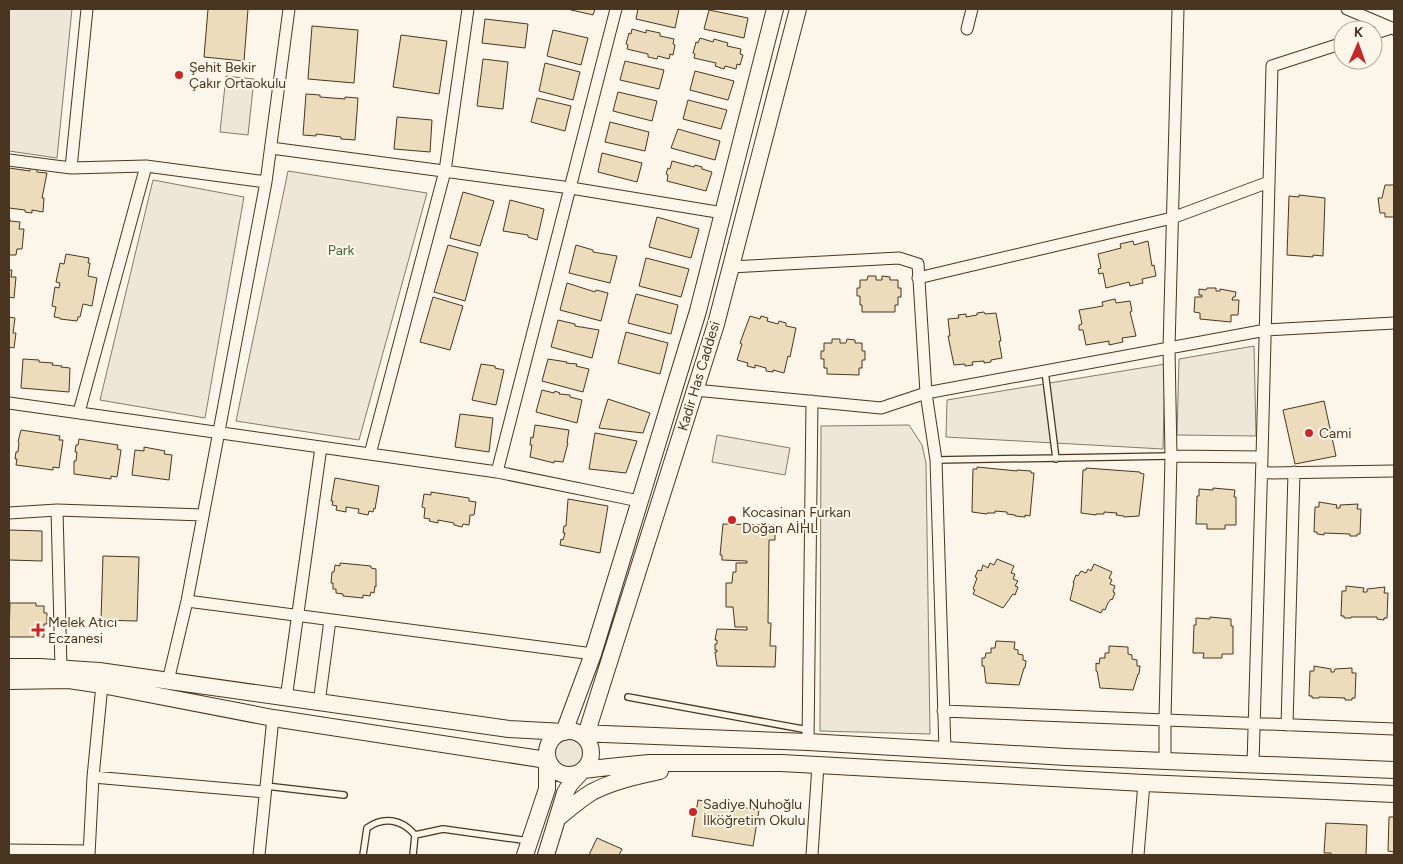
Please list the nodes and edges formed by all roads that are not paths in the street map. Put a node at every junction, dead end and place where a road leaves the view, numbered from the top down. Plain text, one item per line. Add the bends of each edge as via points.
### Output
1 (87, 9) edge
2 (289, 9) edge
3 (468, 9) edge
4 (616, 9) edge
5 (775, 9) edge
6 (798, 9) edge
7 (972, 9) edge
8 (1178, 9) edge
9 (1347, 9) edge
10 (1393, 28) edge
11 (967, 29) dead end
12 (1333, 46) edge
13 (271, 148) junction
14 (9, 160) edge
15 (146, 166) junction
16 (71, 168) junction
17 (446, 171) junction
18 (266, 182) junction
19 (1269, 182) junction
20 (571, 188) junction
21 (723, 213) junction
22 (1172, 218) junction
23 (730, 267) junction
24 (918, 278) junction
25 (1394, 323) edge
26 (1266, 330) junction
27 (1169, 348) junction
28 (1045, 371) junction
29 (695, 390) junction
30 (926, 393) junction
31 (812, 401) junction
32 (9, 403) edge
33 (79, 412) junction
34 (220, 432) junction
35 (321, 447) junction
36 (370, 454) junction
37 (1171, 456) junction
38 (1262, 457) junction
39 (1056, 459) junction
40 (936, 460) junction
41 (1394, 471) edge
42 (497, 472) junction
43 (1294, 472) junction
44 (1262, 473) junction
45 (640, 501) junction
46 (57, 510) junction
47 (9, 513) edge
48 (203, 515) junction
49 (187, 601) junction
50 (297, 615) junction
51 (330, 620) junction
52 (593, 654) junction
53 (9, 668) edge
54 (61, 668) junction
55 (101, 678) junction
56 (9, 681) edge
57 (168, 681) junction
58 (628, 697) dead end
59 (286, 699) junction
60 (319, 703) junction
61 (943, 711) junction
62 (273, 718) junction
63 (1165, 720) junction
64 (1255, 724) junction
65 (1287, 725) junction
66 (1394, 729) edge
67 (578, 734) junction
68 (808, 736) junction
69 (945, 750) junction
70 (547, 760) junction
71 (1165, 761) junction
72 (701, 763) junction
73 (1252, 764) junction
74 (818, 765) junction
75 (583, 770) junction
76 (1394, 770) edge
77 (93, 777) junction
78 (1144, 783) junction
79 (266, 789) junction
80 (1394, 794) edge
81 (344, 795) dead end
82 (558, 818) junction
83 (415, 835) junction
84 (527, 848) edge
85 (9, 850) edge
86 (89, 853) edge
87 (258, 855) edge
88 (363, 855) edge
89 (413, 855) edge
90 (546, 855) edge
91 (812, 855) edge
92 (1138, 855) edge

1 - 16 street
2 - 13 street
3 - 17 street
4 - 20 street
5 - 21 street, Kadir Has Caddesi
6 - 23 street, Kadir Has Caddesi
7 - 11 street
8 - 22 street
9 - 10 street
12 - 19 street via 1272,66
13 - 17 street
13 - 18 street
14 - 16 street
15 - 16 street
15 - 18 street
15 - 33 street
17 - 20 street
17 - 36 street
18 - 34 street
19 - 22 street
19 - 26 street
20 - 21 street
20 - 42 street
21 - 45 street, Kadir Has Caddesi via 698,311
22 - 24 street
22 - 27 street
23 - 24 street via 899,258 918,264
23 - 29 street, Kadir Has Caddesi
24 - 30 street
25 - 26 street
26 - 27 street
26 - 38 street
27 - 28 street
27 - 37 street
28 - 30 street
28 - 39 lane
29 - 31 street
29 - 67 street, Kadir Has Caddesi
30 - 31 street via 881,408
30 - 40 street
31 - 68 street
32 - 33 street
33 - 34 street
34 - 35 street
34 - 48 street
35 - 36 street
35 - 50 street
36 - 42 street
37 - 38 street
37 - 39 lane
37 - 63 street
38 - 44 street
39 - 40 lane
40 - 61 street
41 - 43 street
42 - 45 street
43 - 44 street
43 - 65 street
44 - 64 street
45 - 52 street, Kadir Has Caddesi
46 - 47 street
46 - 48 street
46 - 54 street
48 - 49 street
49 - 50 street
49 - 57 street
50 - 51 street
50 - 59 street
51 - 52 street
51 - 60 street
52 - 67 street, Kadir Has Caddesi
53 - 54 street
54 - 55 street
55 - 56 street
55 - 57 street
55 - 62 street
55 - 77 street
57 - 59 street
58 - 68 lane
59 - 60 street
60 - 67 street via 509,730
61 - 63 street
61 - 69 street
62 - 70 street
62 - 79 street
63 - 64 street
63 - 71 street
64 - 65 street
64 - 73 street
65 - 66 street
67 - 68 street
67 - 70 street via 552,740
67 - 75 street via 591,751
68 - 69 street
69 - 71 street
70 - 75 street via 563,774
70 - 84 street via 547,789
71 - 73 street
72 - 74 street
72 - 75 street via 628,764
72 - 82 street via 610,784 583,798
73 - 76 street
74 - 78 street
74 - 91 street
75 - 82 street via 565,793
77 - 79 street
77 - 86 street
78 - 80 street
78 - 92 street
79 - 81 lane
79 - 87 street
82 - 90 street
83 - 84 lane via 443,830
83 - 88 lane via 399,822 379,822 366,828
83 - 89 lane
85 - 86 street

